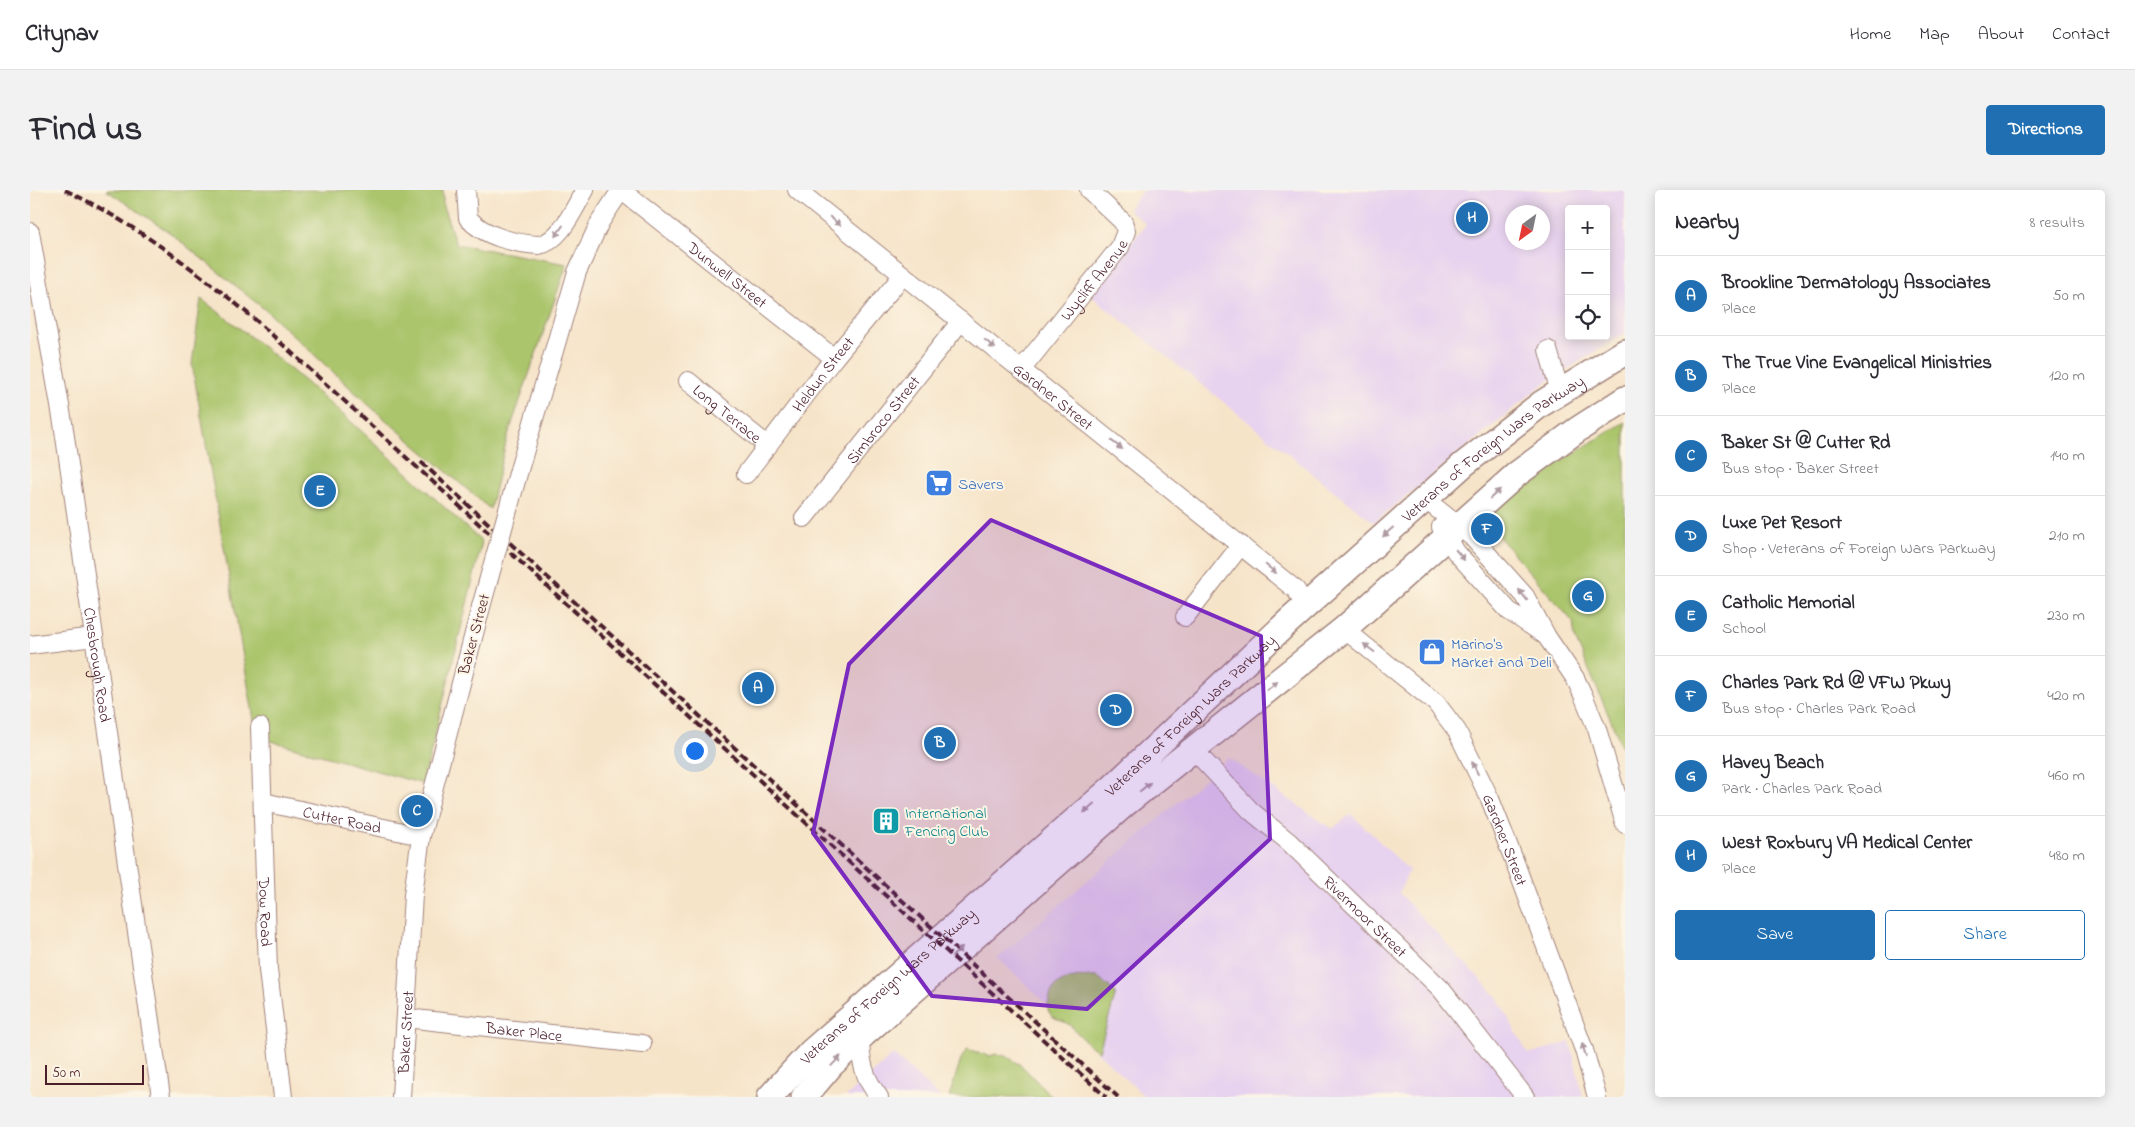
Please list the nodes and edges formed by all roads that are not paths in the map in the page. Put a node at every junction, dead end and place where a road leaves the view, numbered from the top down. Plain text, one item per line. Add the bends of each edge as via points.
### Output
1 (466, 190) edge
2 (585, 190) edge
3 (621, 190) edge
4 (798, 190) edge
5 (1089, 190) edge
6 (30, 232) edge
7 (903, 275) junction
8 (961, 321) junction
9 (1548, 350) dead end
10 (1625, 352) edge
11 (834, 358) junction
12 (1021, 370) junction
13 (688, 381) dead end
14 (1560, 392) junction
15 (1625, 399) edge
16 (768, 446) junction
17 (746, 474) dead end
18 (1425, 500) junction
19 (804, 518) dead end
20 (1452, 531) junction
21 (1241, 545) junction
22 (1305, 606) junction
23 (1185, 617) dead end
24 (1344, 629) junction
25 (94, 637) junction
26 (30, 645) edge
27 (260, 727) dead end
28 (1192, 748) junction
29 (263, 802) junction
30 (1625, 824) edge
31 (421, 836) junction
32 (406, 1018) junction
33 (860, 1037) junction
34 (642, 1044) dead end
35 (161, 1097) edge
36 (283, 1097) edge
37 (401, 1097) edge
38 (770, 1097) edge
39 (804, 1097) edge
40 (879, 1097) edge
41 (1525, 1097) edge
42 (1597, 1097) edge

2 -> 1 street via 558,233 545,244 538,245 479,228 468,218
3 - 11 street, Dunwell Street
3 - 31 street, Baker Street, bridge via 600,222 577,272 481,607
4 -> 7 street, Gardner Street
5 - 12 street, Wycliff Avenue via 1123,222 1126,231 1120,248
6 - 25 street, Chesbrough Road via 63,423
7 - 8 street, Gardner Street
7 - 11 street, Heldun Street
8 -> 12 street, Gardner Street
8 - 19 street, Simbroco Street
9 - 14 street
10 - 14 highway, Veterans of Foreign Wars Parkway
11 - 16 street, Heldun Street
12 -> 21 street, Gardner Street
13 - 16 street, Long Terrace
14 - 18 highway, Veterans of Foreign Wars Parkway via 1496,438
20 -> 15 highway, Veterans of Foreign Wars Parkway via 1538,458
16 - 17 street, Heldun Street
18 - 20 street
18 -> 22 highway, Veterans of Foreign Wars Parkway
20 - 24 highway, Veterans of Foreign Wars Parkway
20 - 30 street via 1472,537 1525,596 1575,678 1599,737
21 -> 22 street, Gardner Street via 1296,590
21 - 23 street
22 -> 38 highway, Veterans of Foreign Wars Parkway via 1112,788 811,1052
28 -> 24 highway, Veterans of Foreign Wars Parkway
42 -> 24 street, Gardner Street via 1584,1050 1514,860 1490,799 1457,731 1436,702
25 - 26 street
25 - 35 street, Chesbrough Road
27 - 29 street, Dow Road
33 -> 28 highway, Veterans of Foreign Wars Parkway
28 - 41 street, Rivermoor Street via 1251,811 1289,842 1441,989
29 - 31 street, Cutter Road
29 - 36 street, Dow Road via 268,970
31 - 32 street, Baker Street via 413,896
32 - 34 street, Baker Place
32 - 37 street, Baker Street
39 -> 33 highway, Veterans of Foreign Wars Parkway
33 - 40 street via 860,1059

